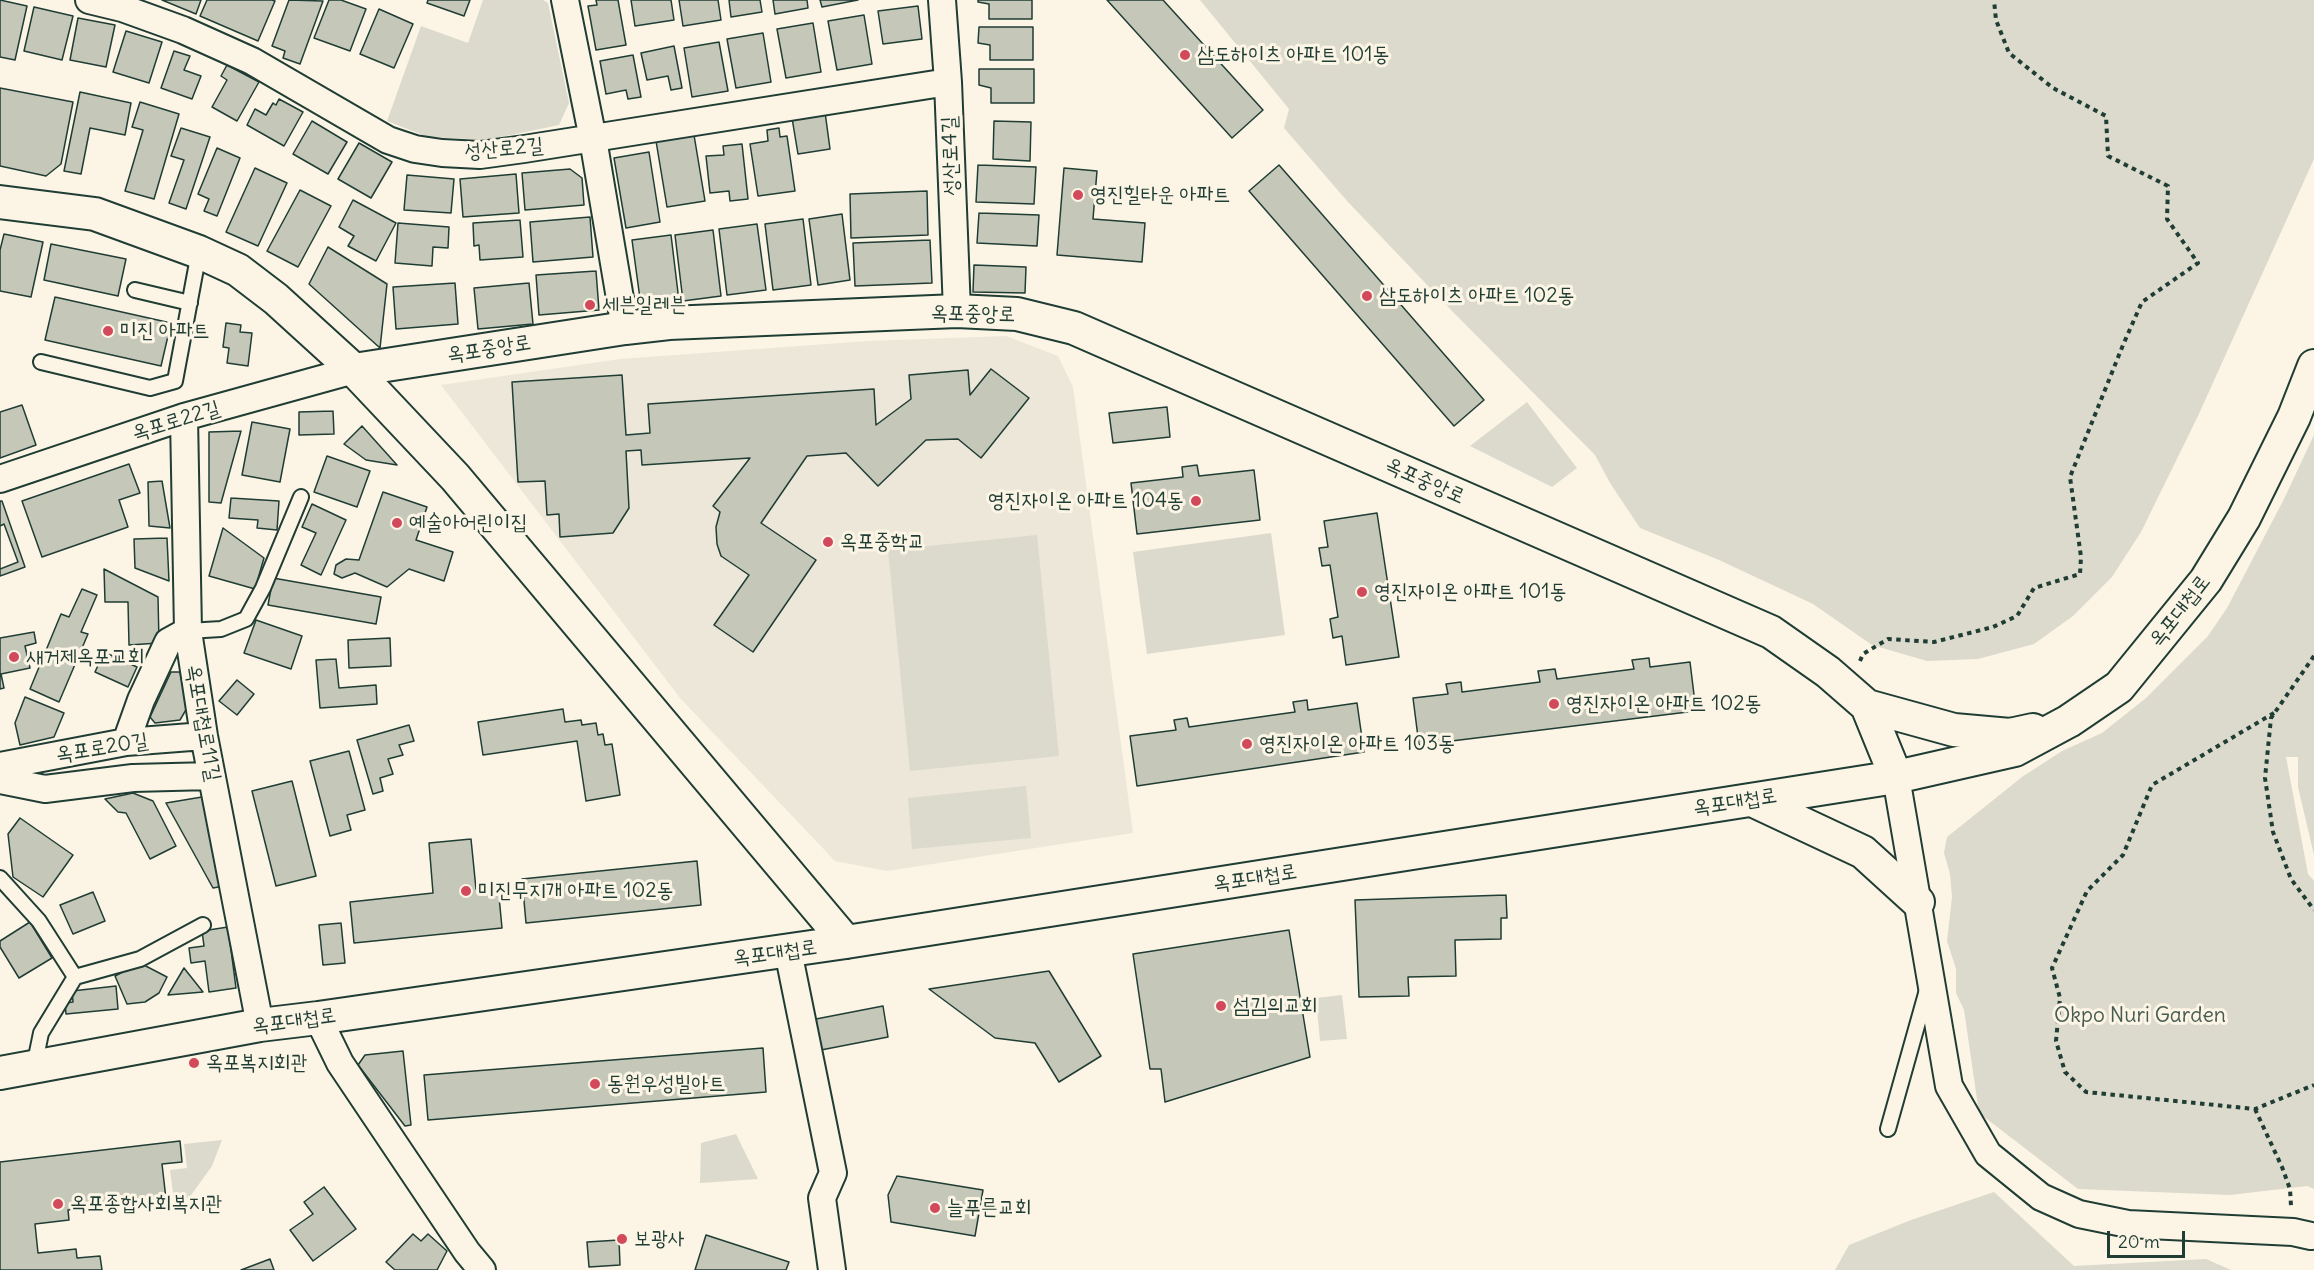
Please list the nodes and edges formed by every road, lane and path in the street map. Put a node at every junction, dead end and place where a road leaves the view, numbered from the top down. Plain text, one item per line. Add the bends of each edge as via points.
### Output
1 (89, 0) edge
2 (565, 0) edge
3 (942, 0) edge
4 (1994, 0) edge
5 (123, 4) edge
6 (948, 82) junction
7 (593, 139) junction
8 (0, 202) edge
9 (199, 252) junction
10 (135, 290) dead end
11 (190, 303) junction
12 (957, 311) junction
13 (624, 328) junction
14 (41, 362) dead end
15 (2314, 366) edge
16 (354, 370) junction
17 (184, 417) junction
18 (0, 479) edge
19 (301, 497) dead end
20 (188, 631) junction
21 (2314, 656) edge
22 (1858, 698) junction
23 (2274, 713) junction
24 (2069, 721) junction
25 (204, 736) junction
26 (126, 742) junction
27 (0, 766) edge
28 (212, 776) junction
29 (1896, 777) junction
30 (0, 780) edge
31 (1752, 800) junction
32 (0, 878) edge
33 (1918, 902) junction
34 (2314, 910) edge
35 (203, 926) dead end
36 (846, 942) junction
37 (788, 951) junction
38 (1931, 976) junction
39 (75, 977) junction
40 (318, 1018) junction
41 (260, 1025) junction
42 (34, 1067) junction
43 (0, 1073) edge
44 (2314, 1085) edge
45 (2255, 1109) junction
46 (1888, 1129) dead end
47 (2290, 1189) dead end
48 (2311, 1236) dead end
49 (469, 1264) edge
50 (832, 1270) edge

1 - 5 street, 성산로2길
2 - 7 street
3 - 6 street, 성산로4길
4 - 22 path via 1996,20 2009,52 2054,88 2106,116 2108,156 2168,186 2167,219 2198,263 2142,302 2070,477 2080,574 2034,588 2017,616 1993,627 1934,642 1888,639 1863,654
5 - 7 street, 성산로2길 via 252,61 388,140 415,149 480,155
6 - 7 street, 성산로2길
6 - 12 street, 성산로4길
7 - 13 street
8 - 9 street via 95,214
9 - 11 lane
9 - 16 street via 238,270
10 - 11 lane
11 - 14 lane via 175,381 150,388
12 - 13 street, 옥포중앙로
12 - 22 street, 옥포중앙로 via 1017,314 1074,328 1771,632
13 - 16 street, 옥포중앙로
15 - 24 street, 옥포대첩로 via 2294,417 2244,518 2206,580 2119,687
16 - 17 street, 옥포로22길
16 - 36 street via 455,477
17 - 18 street, 옥포로22길
17 - 20 street, 옥포대첩로11길
19 - 20 lane via 246,619 221,629
20 - 25 street, 옥포대첩로11길
20 - 26 street via 168,642
21 - 23 path
22 - 24 street via 1953,730 2010,735
22 - 29 street
23 - 34 path via 2265,778 2273,832 2292,879
23 - 45 path via 2152,785 2123,855 2087,891 2052,968 2060,998 2056,1041 2065,1072 2086,1092
24 - 29 street, 옥포대첩로 via 2015,750
25 - 26 street, 옥포로20길
25 - 28 street, 옥포대첩로11길
26 - 27 street, 옥포로20길
28 - 30 street via 133,778 45,789
28 - 41 street, 옥포대첩로11길
29 - 31 street, 옥포대첩로
29 - 33 street
31 - 33 street via 1863,852
31 - 36 street, 옥포대첩로
32 - 39 lane via 39,921
33 - 38 street
35 - 39 lane via 140,959
36 - 37 street, 옥포대첩로
37 - 40 street, 옥포대첩로
37 - 50 street via 833,1173 822,1198
38 - 46 lane
38 - 48 street via 1949,1086 1988,1154 2041,1197 2079,1214 2128,1224
39 - 42 lane via 41,1033
40 - 41 street, 옥포대첩로
40 - 49 street via 340,1063
41 - 42 street, 옥포대첩로
42 - 43 street, 옥포대첩로
44 - 45 path
45 - 47 path

